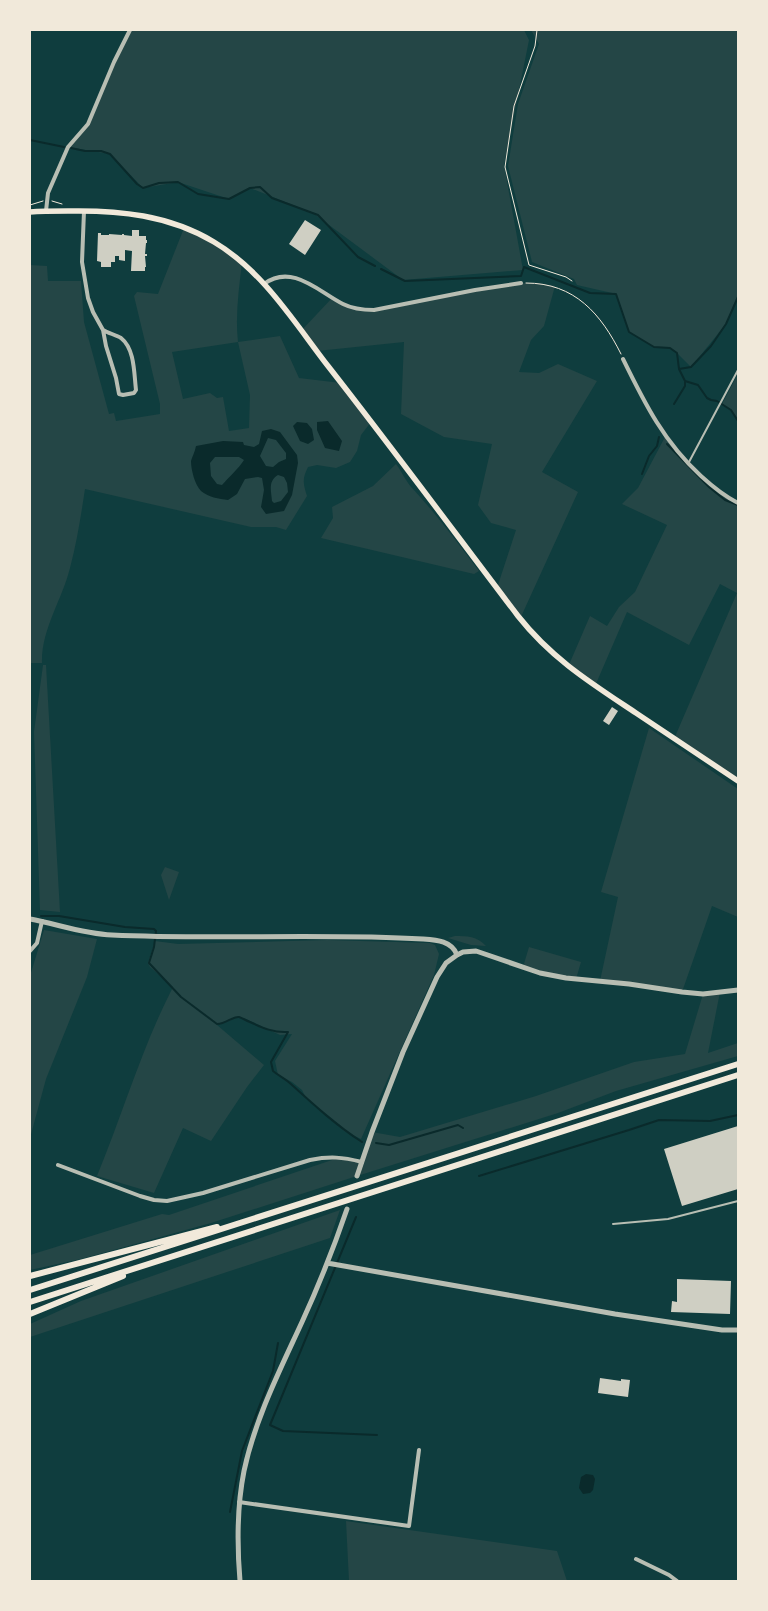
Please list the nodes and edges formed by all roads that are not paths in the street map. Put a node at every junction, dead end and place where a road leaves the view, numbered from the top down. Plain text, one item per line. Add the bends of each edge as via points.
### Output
1 (130, 30) edge
2 (46, 211) junction
3 (84, 211) junction
4 (30, 212) edge
5 (521, 283) road end
6 (264, 284) junction
7 (103, 330) junction
8 (623, 359) road end
9 (738, 370) edge
10 (688, 464) junction
11 (738, 503) edge
12 (738, 781) edge
13 (30, 920) edge
14 (42, 922) junction
15 (30, 951) edge
16 (457, 955) junction
17 (738, 990) edge
18 (738, 1064) edge
19 (738, 1075) edge
20 (362, 1162) junction
21 (58, 1165) dead end
22 (357, 1176) dead end
23 (738, 1201) edge
24 (347, 1209) dead end
25 (280, 1211) junction
26 (613, 1224) dead end
27 (178, 1255) junction
28 (327, 1263) junction
29 (30, 1276) edge
30 (30, 1290) edge
31 (30, 1302) edge
32 (30, 1314) edge
33 (738, 1330) edge
34 (419, 1450) dead end
35 (239, 1502) junction
36 (636, 1559) dead end
37 (240, 1581) edge
38 (677, 1581) edge

1 - 2 street via 88,124 68,148 48,194
2 - 3 main road
2 - 4 main road
3 - 6 main road via 141,215 184,228 230,253
3 - 7 street via 82,262 88,298
5 - 6 street via 368,310 344,304 294,278 274,278
6 - 12 main road via 532,634 568,667
7 - 7 street via 119,394 134,393 131,355 126,344 121,338
8 - 10 street via 656,423
9 - 10 lane
10 - 11 street via 718,491
13 - 14 street
14 - 15 street via 37,942
14 - 16 street via 110,935 423,938 449,944
16 - 17 street via 476,951 540,973 566,978 703,994
16 - 20 street via 446,963 403,1052
18 - 25 highway
19 - 27 highway
20 - 21 street via 327,1156 167,1201 140,1196
20 - 22 street
23 - 26 lane via 668,1219
24 - 28 street
25 - 29 highway
25 - 30 highway
27 - 31 highway
27 - 32 highway
28 - 33 street via 615,1314
28 - 35 street via 257,1427 244,1470
34 - 35 street via 409,1526
35 - 37 street
36 - 38 street

